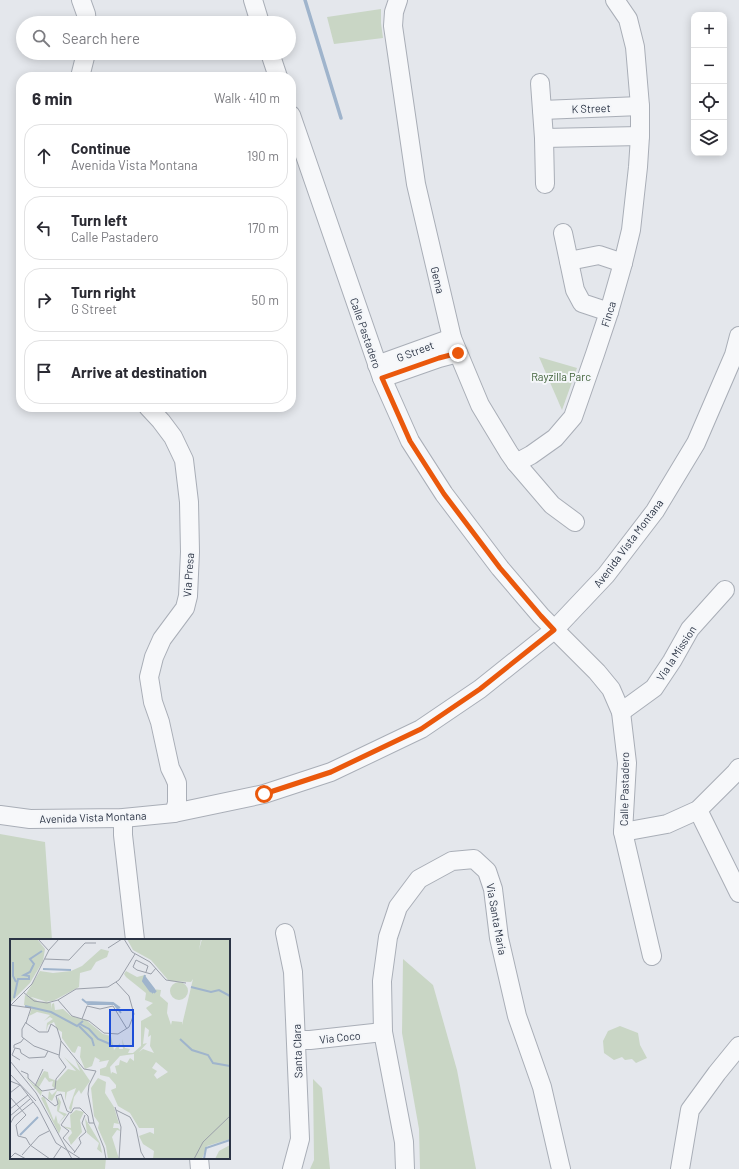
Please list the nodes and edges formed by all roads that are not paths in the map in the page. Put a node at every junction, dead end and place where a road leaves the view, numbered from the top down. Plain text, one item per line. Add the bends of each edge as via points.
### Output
1 (81, 0) edge
2 (253, 0) edge
3 (398, 0) edge
4 (615, 0) edge
5 (86, 16) edge
6 (258, 16) edge
7 (84, 60) edge
8 (272, 60) edge
9 (81, 72) edge
10 (276, 72) edge
11 (540, 83) dead end
12 (640, 106) junction
13 (542, 110) junction
14 (296, 130) edge
15 (640, 136) junction
16 (544, 138) junction
17 (545, 184) dead end
18 (562, 233) dead end
19 (569, 261) junction
20 (623, 264) junction
21 (609, 312) junction
22 (739, 336) edge
23 (455, 345) junction
24 (379, 371) junction
25 (153, 412) edge
26 (516, 463) junction
27 (575, 522) dead end
28 (725, 590) dead end
29 (554, 630) junction
30 (622, 712) junction
31 (739, 768) edge
32 (698, 810) junction
33 (174, 813) junction
34 (0, 815) edge
35 (123, 818) junction
36 (624, 832) junction
37 (739, 892) edge
38 (285, 933) dead end
39 (135, 939) edge
40 (652, 956) dead end
41 (383, 1032) junction
42 (296, 1040) junction
43 (739, 1046) edge
44 (199, 1159) edge
45 (200, 1169) edge
46 (292, 1169) edge
47 (405, 1169) edge
48 (561, 1169) edge
49 (680, 1169) edge

1 - 5 street
2 - 6 street
3 - 23 street, Gema via 394,12 394,26 416,184
4 - 12 street, Finca via 628,19 635,47
7 - 9 street
8 - 10 street
11 - 13 street
12 - 13 street, K Street
12 - 15 street, Finca
13 - 16 street
14 - 24 street, Calle Pastadero
15 - 16 street
15 - 20 street, Finca via 631,230
16 - 17 street
18 - 19 street
19 - 20 street via 599,255
19 - 21 street via 575,290 582,304
20 - 21 street, Finca
21 - 26 street, Finca via 573,417 555,438
22 - 29 street, Avenida Vista Montana via 734,355 696,443 655,511 606,575
23 - 24 street, G Street via 439,358
23 - 26 street, Gema via 480,405
24 - 29 street, Calle Pastadero via 410,441 444,494 500,568
25 - 33 street, Via Presa via 174,437 184,460 189,502 188,596 185,608 162,639 149,677 153,702 178,792
26 - 27 street, Gema via 552,505
28 - 30 street, Via la Mission via 690,628 654,688
29 - 30 street, Calle Pastadero via 597,672 611,689
29 - 33 street, Avenida Vista Montana via 480,689 421,729 331,772 264,794
30 - 36 street, Calle Pastadero via 627,763
31 - 32 street
32 - 36 street via 667,824
32 - 37 street
33 - 35 street, Avenida Vista Montana
34 - 35 street, Avenida Vista Montana via 30,819
35 - 39 street
36 - 40 street, Calle Pastadero
38 - 42 street, Santa Clara via 293,972
41 - 42 street, Via Coco
41 - 47 street, Via Santa Maria via 404,1142
41 - 48 street, Via Santa Maria via 382,982 388,937 398,907 419,880 452,861 474,859 487,871 493,889 499,938 516,1009 542,1087
42 - 46 street, Santa Clara via 300,1139
43 - 49 street via 690,1110
44 - 45 street

